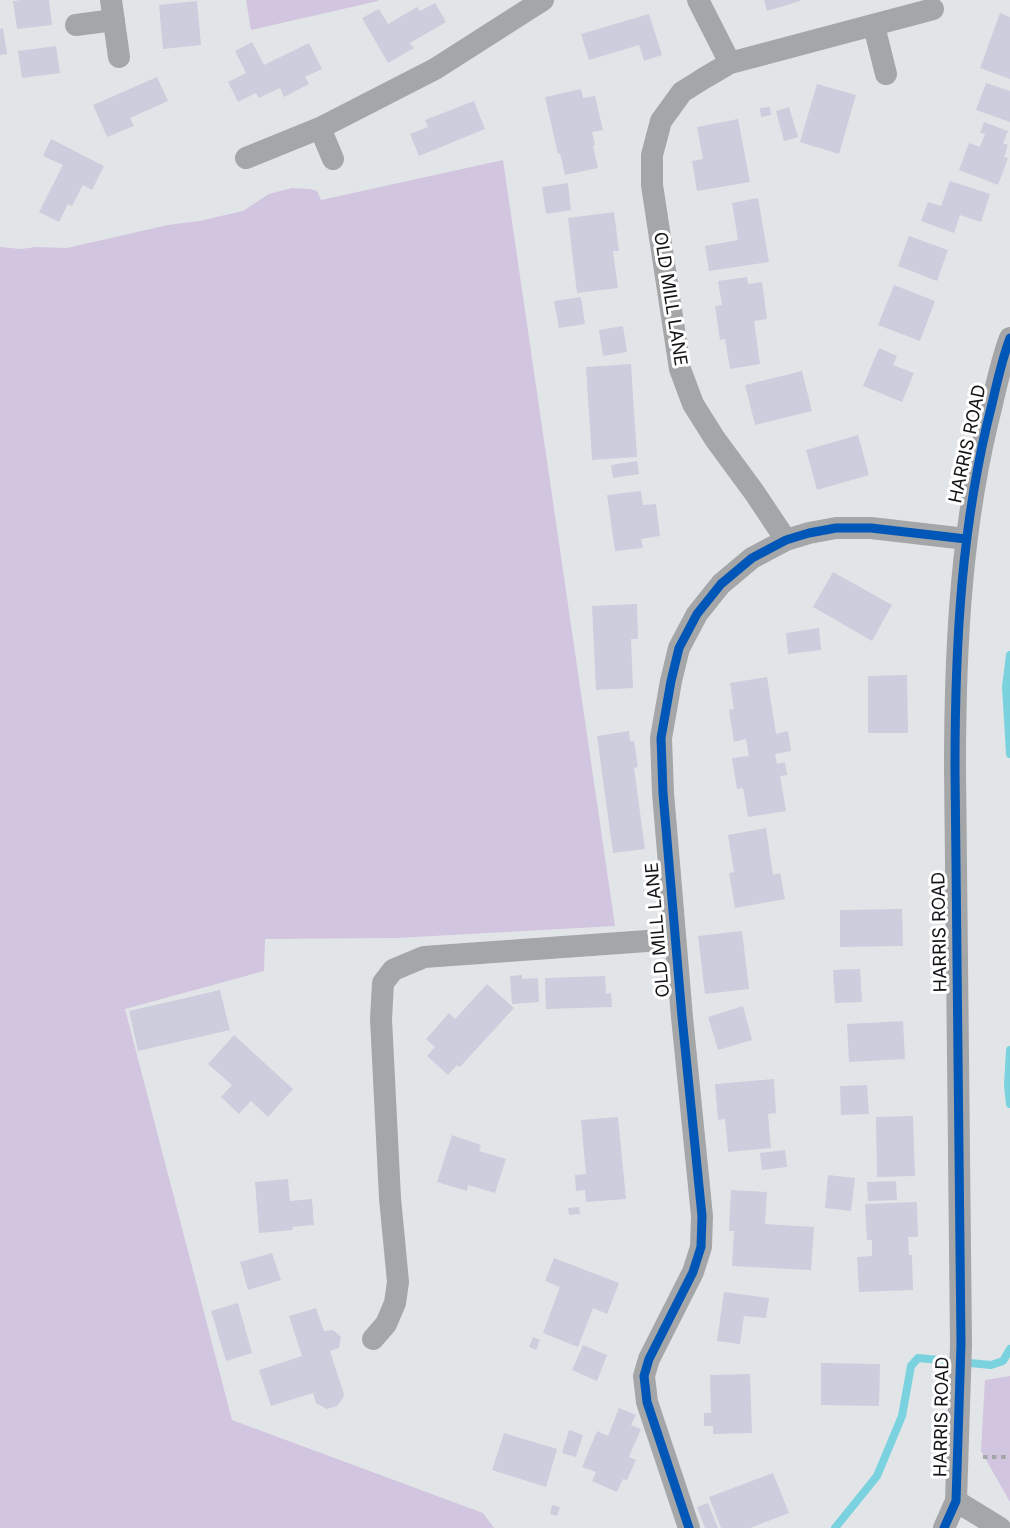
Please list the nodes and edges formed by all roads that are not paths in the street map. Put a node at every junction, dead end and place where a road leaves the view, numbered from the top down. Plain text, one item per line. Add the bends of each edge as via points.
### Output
1 (543, 0) edge
2 (698, 0) edge
3 (933, 9) dead end
4 (113, 10) edge
5 (76, 25) dead end
6 (874, 26) junction
7 (119, 57) dead end
8 (730, 63) junction
9 (886, 74) dead end
10 (320, 128) junction
11 (246, 158) dead end
12 (333, 159) dead end
13 (1010, 338) edge
14 (966, 539) junction
15 (786, 540) junction
16 (675, 939) junction
17 (373, 1339) dead end
18 (956, 1501) junction
19 (688, 1528) edge
20 (944, 1528) edge
21 (1000, 1528) edge

1 - 10 street via 435,69
2 - 8 street
3 - 6 street, OLD MILL LANE
4 - 5 street
4 - 7 street
6 - 8 street, OLD MILL LANE
6 - 9 street
8 - 15 street, OLD MILL LANE via 682,92 661,121 652,155 652,185 680,369 693,404
10 - 11 street
10 - 12 street
13 - 14 street, HARRIS ROAD via 982,442
14 - 15 street, OLD MILL LANE via 836,528
14 - 18 street, HARRIS ROAD via 955,676 961,1344
15 - 16 street, OLD MILL LANE via 752,558 721,584 697,614 679,648 661,738
16 - 17 street via 424,957 393,970 383,983 381,1019 398,1282 386,1324
16 - 19 street, OLD MILL LANE via 702,1216 701,1247 644,1376 647,1402
18 - 20 street, HARRIS ROAD
18 - 21 street

